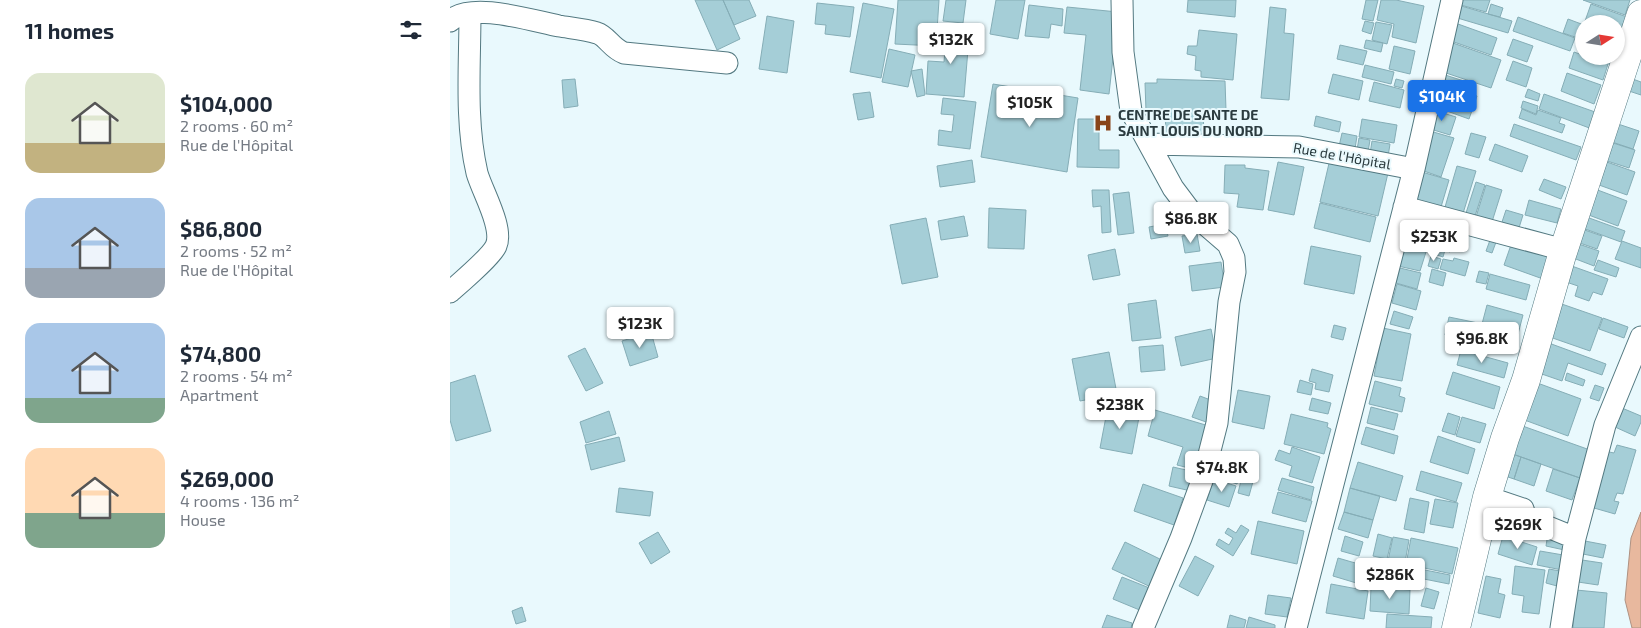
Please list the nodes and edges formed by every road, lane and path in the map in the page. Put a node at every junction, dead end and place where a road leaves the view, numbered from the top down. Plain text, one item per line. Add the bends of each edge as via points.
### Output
1 (1122, 0) edge
2 (1448, 1) edge
3 (470, 13) junction
4 (1641, 14) edge
5 (450, 21) edge
6 (727, 63) dead end
7 (1149, 144) junction
8 (1414, 169) junction
9 (1404, 207) junction
10 (1564, 250) junction
11 (450, 292) edge
12 (1641, 337) edge
13 (1487, 498) junction
14 (1576, 538) junction
15 (1142, 628) edge
16 (1296, 628) edge
17 (1456, 628) edge
18 (1561, 628) edge

1 - 7 street via 1123,52 1131,111
2 - 8 street
3 - 5 street via 454,16
3 - 6 street via 490,12 598,33 615,50 624,53
3 - 11 street via 471,141 478,175 498,232 496,246
4 - 10 main road
7 - 8 street, Rue de l'Hôpital via 1299,147
7 - 15 street via 1172,188 1191,212 1228,244 1235,272 1217,423 1203,478
8 - 9 street
9 - 10 street
9 - 16 street
10 - 13 main road
12 - 14 street via 1605,425
13 - 14 street via 1523,509 1526,518
13 - 17 main road
14 - 18 street

